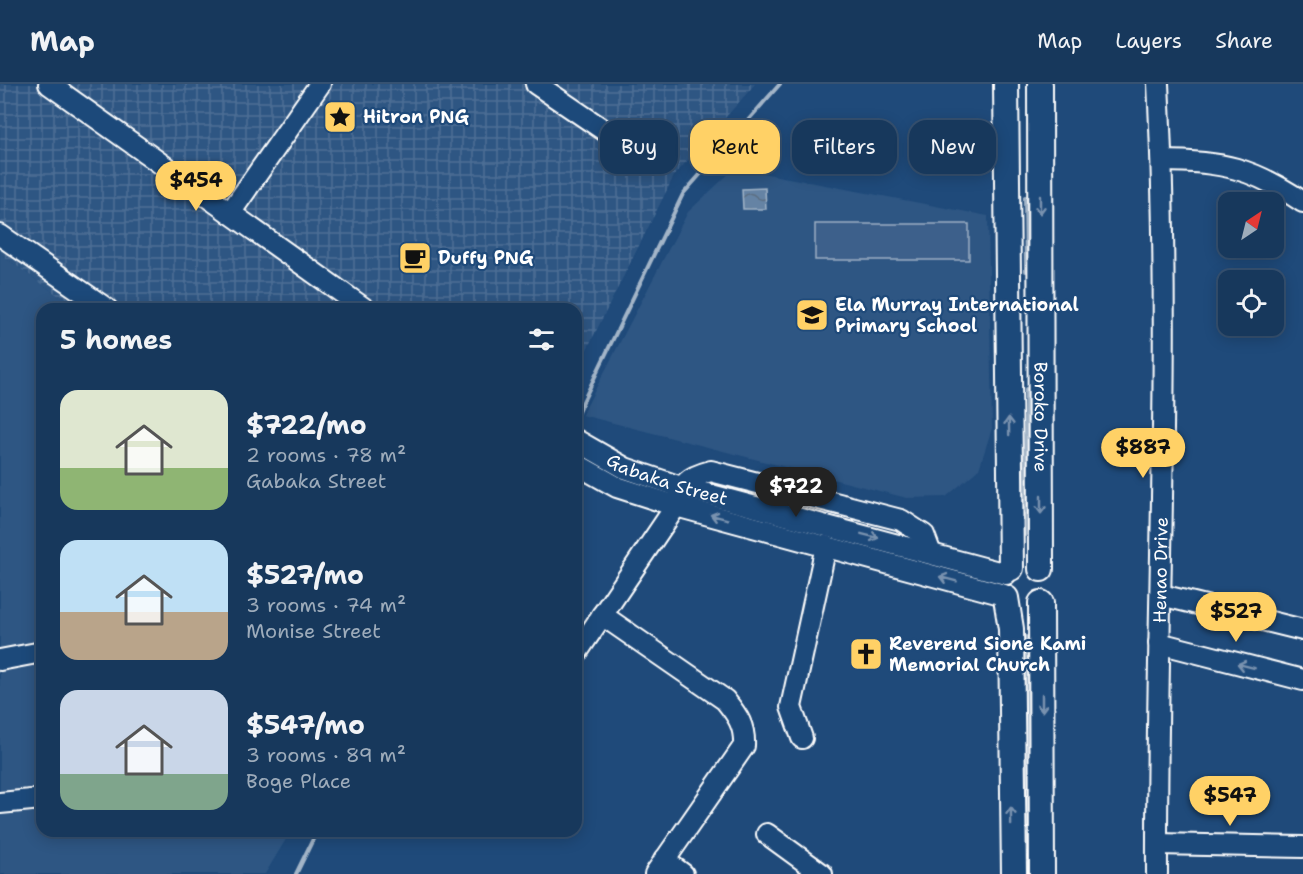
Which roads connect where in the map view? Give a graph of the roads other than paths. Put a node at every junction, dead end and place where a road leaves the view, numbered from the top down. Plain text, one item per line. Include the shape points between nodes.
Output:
1 (49, 84) edge
2 (320, 84) edge
3 (536, 84) edge
4 (1006, 84) edge
5 (1040, 84) edge
6 (1158, 84) edge
7 (600, 127) edge
8 (1162, 161) junction
9 (1303, 202) edge
10 (230, 213) junction
11 (0, 235) edge
12 (98, 303) edge
13 (357, 303) edge
14 (582, 443) edge
15 (582, 467) edge
16 (679, 496) junction
17 (826, 546) junction
18 (1041, 569) junction
19 (1007, 584) junction
20 (1161, 596) junction
21 (1041, 603) junction
22 (603, 615) junction
23 (1303, 630) edge
24 (1159, 643) junction
25 (582, 645) edge
26 (36, 653) edge
27 (0, 660) edge
28 (1303, 680) edge
29 (802, 738) dead end
30 (36, 800) edge
31 (0, 803) edge
32 (768, 834) dead end
33 (1156, 844) junction
34 (1303, 847) edge
35 (659, 867) edge
36 (683, 874) edge
37 (822, 874) edge
38 (1014, 874) edge
39 (1042, 874) edge
40 (1157, 874) edge

1 - 10 street
2 - 10 street
3 - 7 street
19 -> 4 main road, Boroko Drive
5 -> 18 main road, Boroko Drive
6 - 8 street, Henao Drive
8 - 9 street via 1206,161 1233,166 1278,185
8 - 20 street, Henao Drive
10 - 13 street
11 - 12 street
14 - 16 street, Gabaka Street
15 - 16 street, Gabaka Street via 617,487
17 -> 16 street, Gabaka Street
16 - 19 street, Gabaka Street via 930,551
16 - 22 street
19 -> 17 street, Gabaka Street
17 - 29 street via 791,707
18 - 19 main road via 1026,563
18 - 21 main road via 1048,582
19 - 21 main road via 1015,606 1026,609
38 -> 19 main road, Boroko Drive
20 - 23 street
20 - 24 street, Henao Drive
21 -> 39 main road
22 - 25 street
22 - 35 street via 725,700 744,728 744,746
28 -> 24 street
24 - 33 street, Henao Drive
26 - 27 street
30 - 31 street
32 - 37 street
33 - 34 street
33 - 40 street, Henao Drive
35 - 36 street

